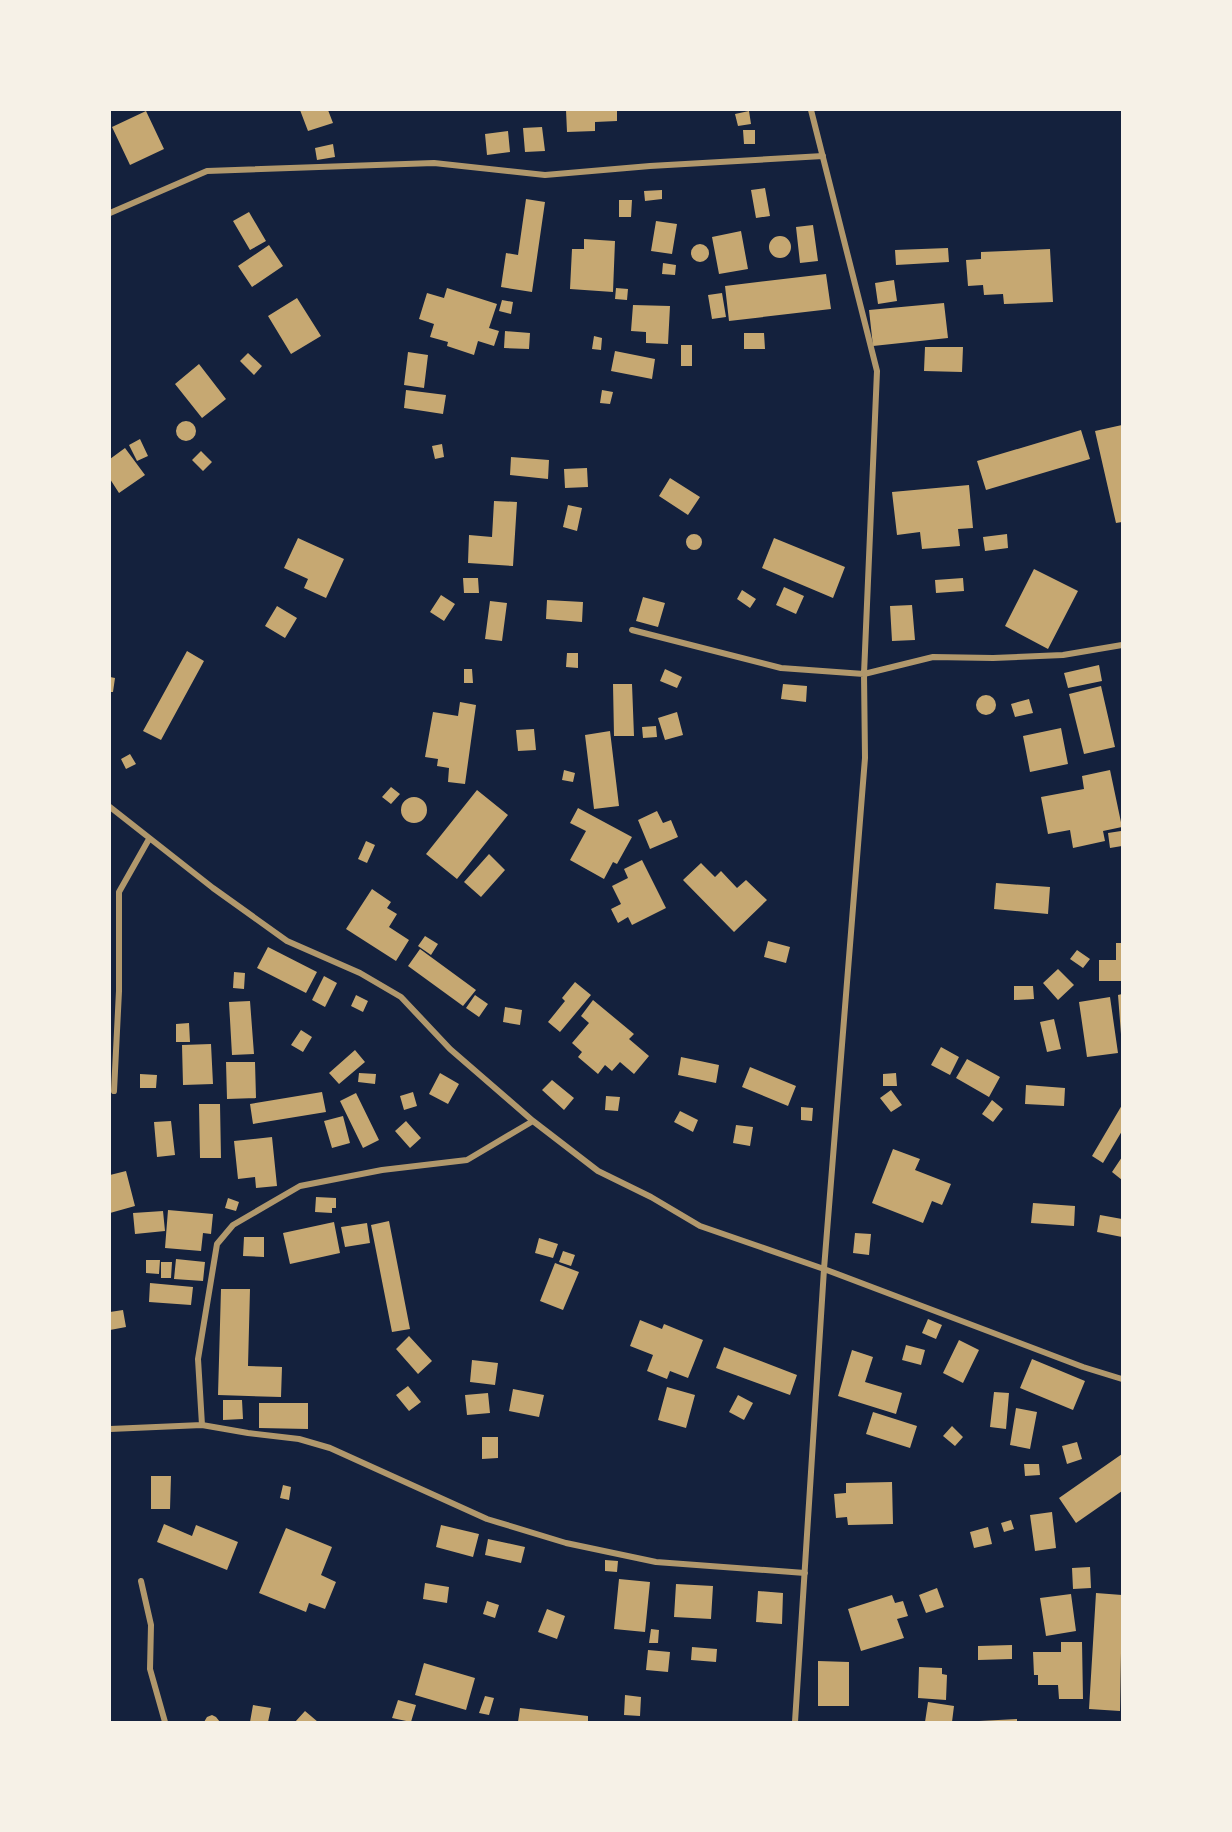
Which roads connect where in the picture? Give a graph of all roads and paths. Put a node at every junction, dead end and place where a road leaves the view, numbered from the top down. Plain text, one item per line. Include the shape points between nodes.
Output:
1 (811, 110) edge
2 (822, 156) junction
3 (110, 213) edge
4 (632, 630) dead end
5 (1122, 645) edge
6 (864, 674) junction
7 (110, 807) edge
8 (149, 839) junction
9 (114, 1091) dead end
10 (533, 1121) junction
11 (824, 1269) junction
12 (1122, 1379) edge
13 (202, 1425) junction
14 (110, 1429) edge
15 (805, 1574) junction
16 (141, 1581) dead end
17 (165, 1722) edge
18 (795, 1722) edge

1 - 2 street
2 - 3 street via 545,175 434,163 207,171
2 - 6 street via 877,371
4 - 6 street via 781,668
5 - 6 street via 1063,655 933,657
6 - 11 street via 865,758
7 - 8 street
8 - 9 street via 119,892
8 - 10 street via 286,941 360,973 401,997 450,1049
10 - 11 street via 598,1171 700,1226
10 - 13 street via 467,1160 382,1170 300,1186 233,1225 217,1244 198,1359
11 - 12 street
11 - 15 street
13 - 14 street
13 - 15 street via 299,1439 330,1448 487,1519 566,1544 656,1562
15 - 18 street
16 - 17 street via 151,1625 150,1669

